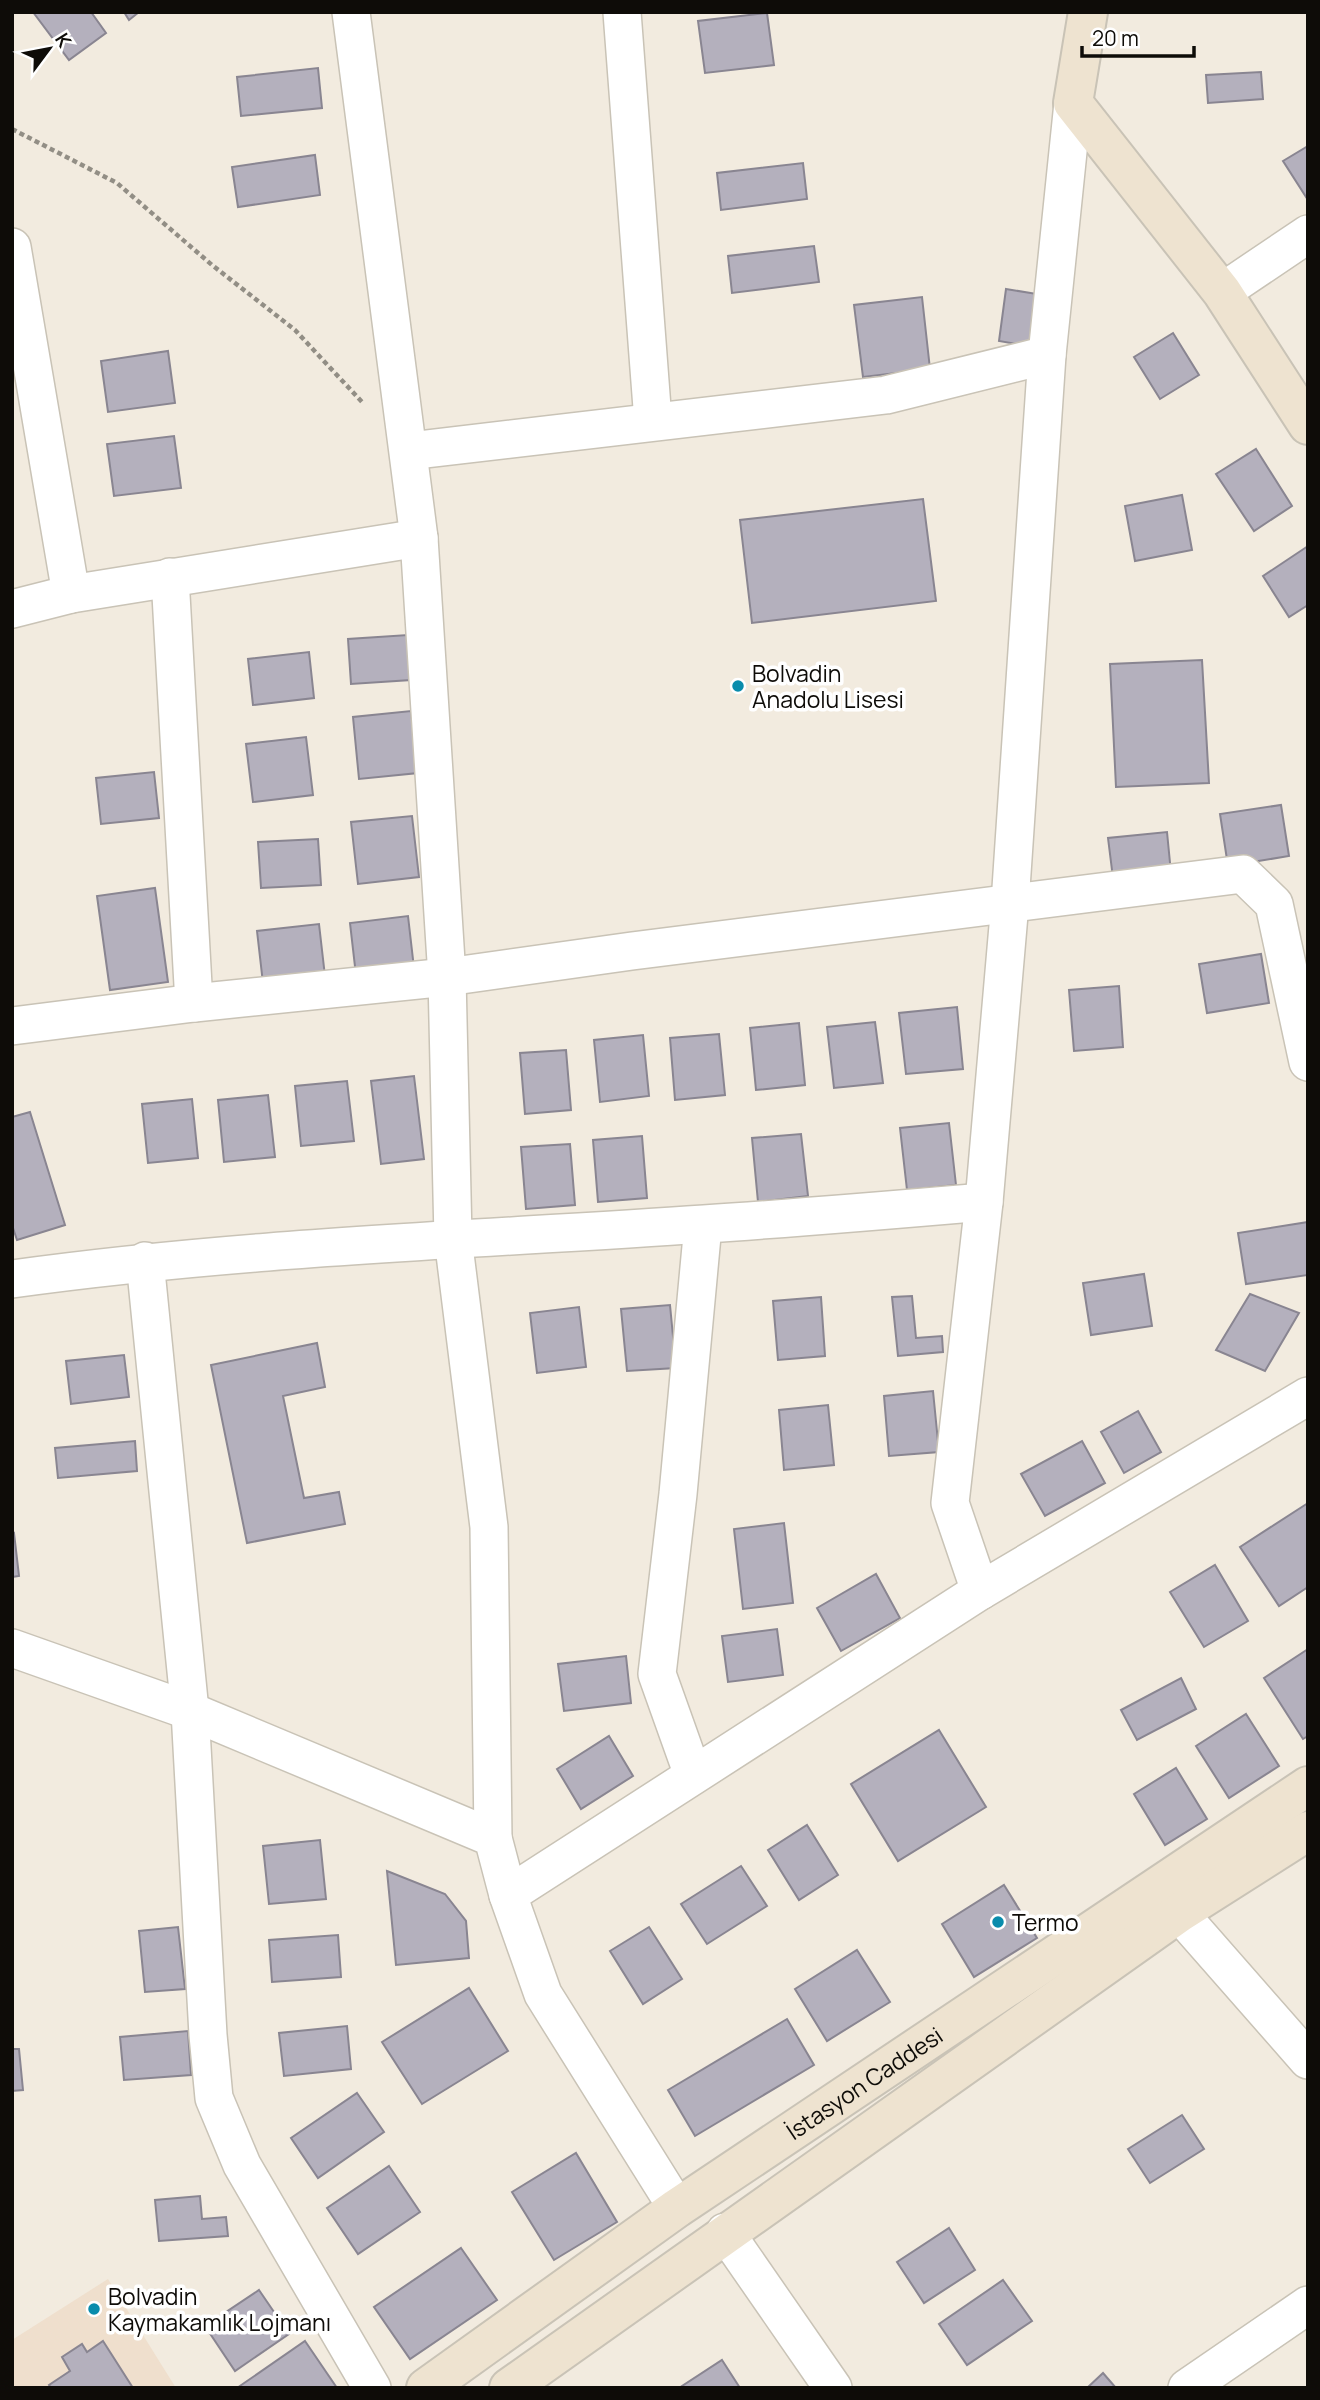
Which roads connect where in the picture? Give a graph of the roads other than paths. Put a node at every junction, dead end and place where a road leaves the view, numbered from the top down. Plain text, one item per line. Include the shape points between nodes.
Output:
1 (351, 12) edge
2 (622, 12) edge
3 (1088, 12) edge
4 (1073, 103) junction
5 (1308, 234) edge
6 (12, 247) edge
7 (1222, 292) junction
8 (1047, 355) junction
9 (653, 421) junction
10 (1308, 425) edge
11 (409, 452) junction
12 (419, 538) junction
13 (170, 577) junction
14 (71, 594) junction
15 (12, 609) edge
16 (1010, 903) junction
17 (447, 977) junction
18 (194, 1003) junction
19 (12, 1026) edge
20 (1308, 1062) edge
21 (984, 1202) junction
22 (703, 1224) junction
23 (453, 1238) junction
24 (145, 1261) junction
25 (12, 1279) edge
26 (1308, 1396) edge
27 (980, 1591) junction
28 (12, 1648) edge
29 (190, 1711) junction
30 (693, 1775) junction
31 (1308, 1786) edge
32 (1308, 1831) edge
33 (494, 1838) junction
34 (508, 1895) junction
35 (1179, 1913) junction
36 (1308, 2060) edge
37 (677, 2208) junction
38 (725, 2232) junction
39 (1308, 2305) edge
40 (372, 2388) edge
41 (426, 2388) edge
42 (509, 2388) edge
43 (833, 2388) edge
44 (1187, 2388) edge

1 - 11 street
2 - 9 street
3 - 4 main road
4 - 7 main road
4 - 8 street
5 - 7 street
6 - 14 street
7 - 10 main road
8 - 9 street via 886,394
8 - 16 street
9 - 11 street
11 - 12 street
12 - 13 street
12 - 17 street
13 - 14 street
13 - 18 street
14 - 15 street
16 - 17 street
16 - 20 street via 1243,874 1274,904
16 - 21 street
17 - 18 street
17 - 23 street
18 - 19 street
21 - 22 street
21 - 27 street via 950,1503
22 - 23 street
22 - 30 street via 657,1674
23 - 24 street
23 - 33 street via 489,1527
24 - 25 street
24 - 29 street
26 - 27 street
27 - 30 street
28 - 29 street
29 - 33 street
29 - 40 street via 214,2098 242,2165
30 - 34 street
31 - 37 main road, İstasyon Caddesi
32 - 35 main road
33 - 34 street
34 - 37 street via 543,1994
35 - 36 street
35 - 38 main road
37 - 41 main road, İstasyon Caddesi
38 - 42 main road
38 - 43 street
39 - 44 street

